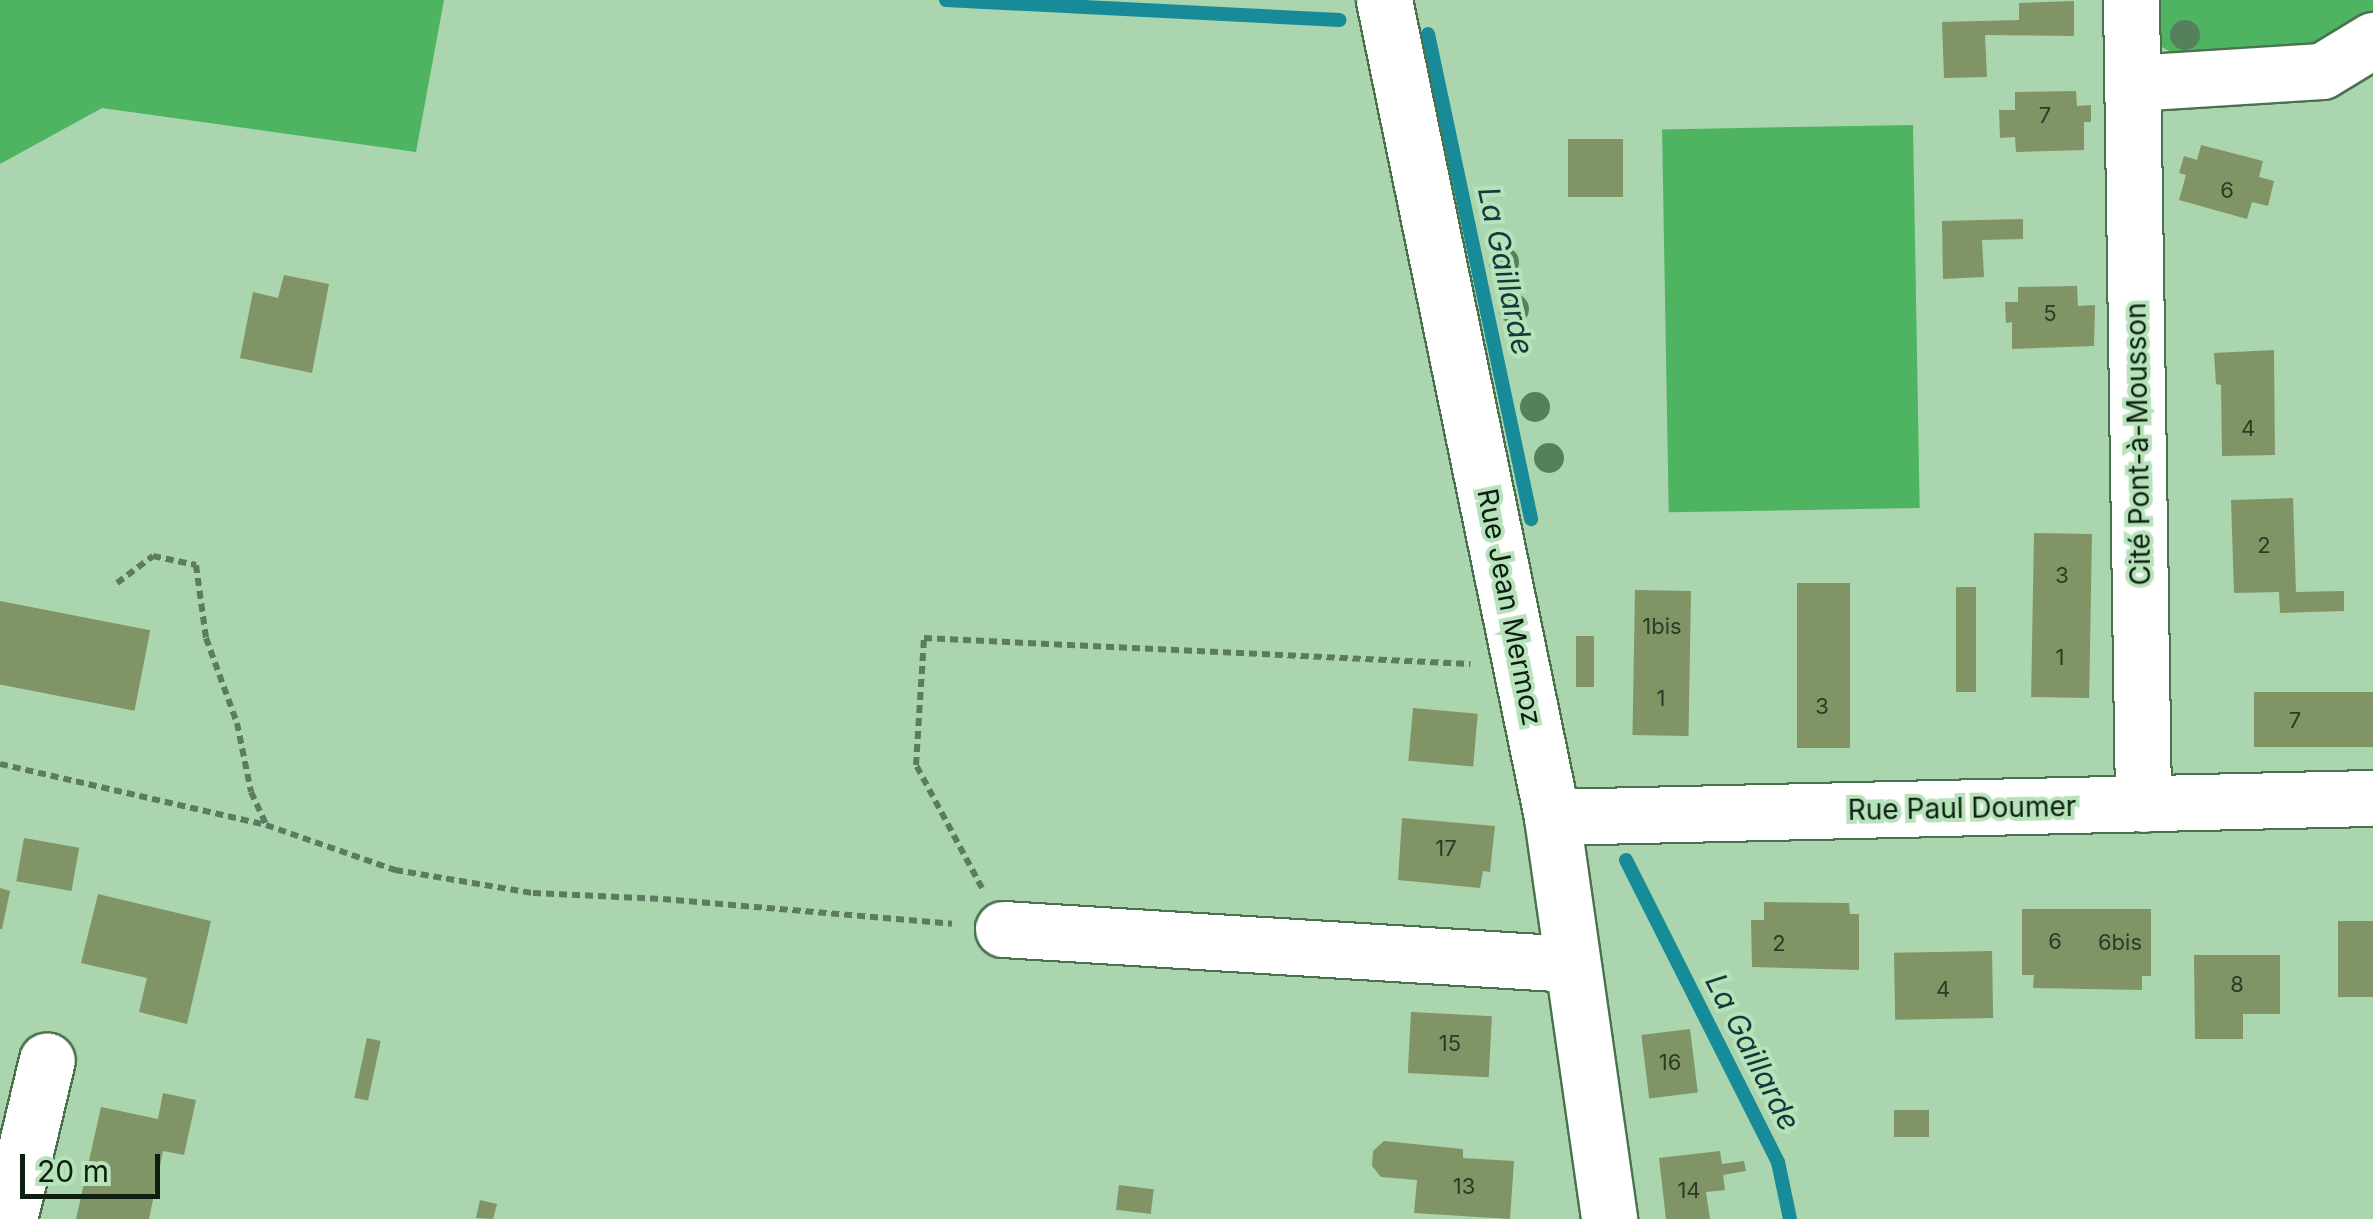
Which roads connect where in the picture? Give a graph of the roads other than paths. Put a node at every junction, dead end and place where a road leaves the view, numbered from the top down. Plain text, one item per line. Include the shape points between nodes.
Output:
1 (1384, 0) edge
2 (2131, 0) edge
3 (2373, 40) edge
4 (2132, 84) junction
5 (2373, 798) edge
6 (2143, 804) junction
7 (1552, 816) junction
8 (1003, 928) road end
9 (1572, 964) junction
10 (47, 1060) dead end
11 (9, 1219) edge
12 (1609, 1219) edge

1 - 7 street, Rue Jean Mermoz
2 - 4 street, Cité Pont-à-Mousson
3 - 4 street via 2322,72
4 - 6 street, Cité Pont-à-Mousson
5 - 6 street, Rue Paul Doumer
6 - 7 street, Rue Paul Doumer
7 - 9 street, Rue Jean Mermoz
8 - 9 street
9 - 12 street, Rue Jean Mermoz
10 - 11 street

